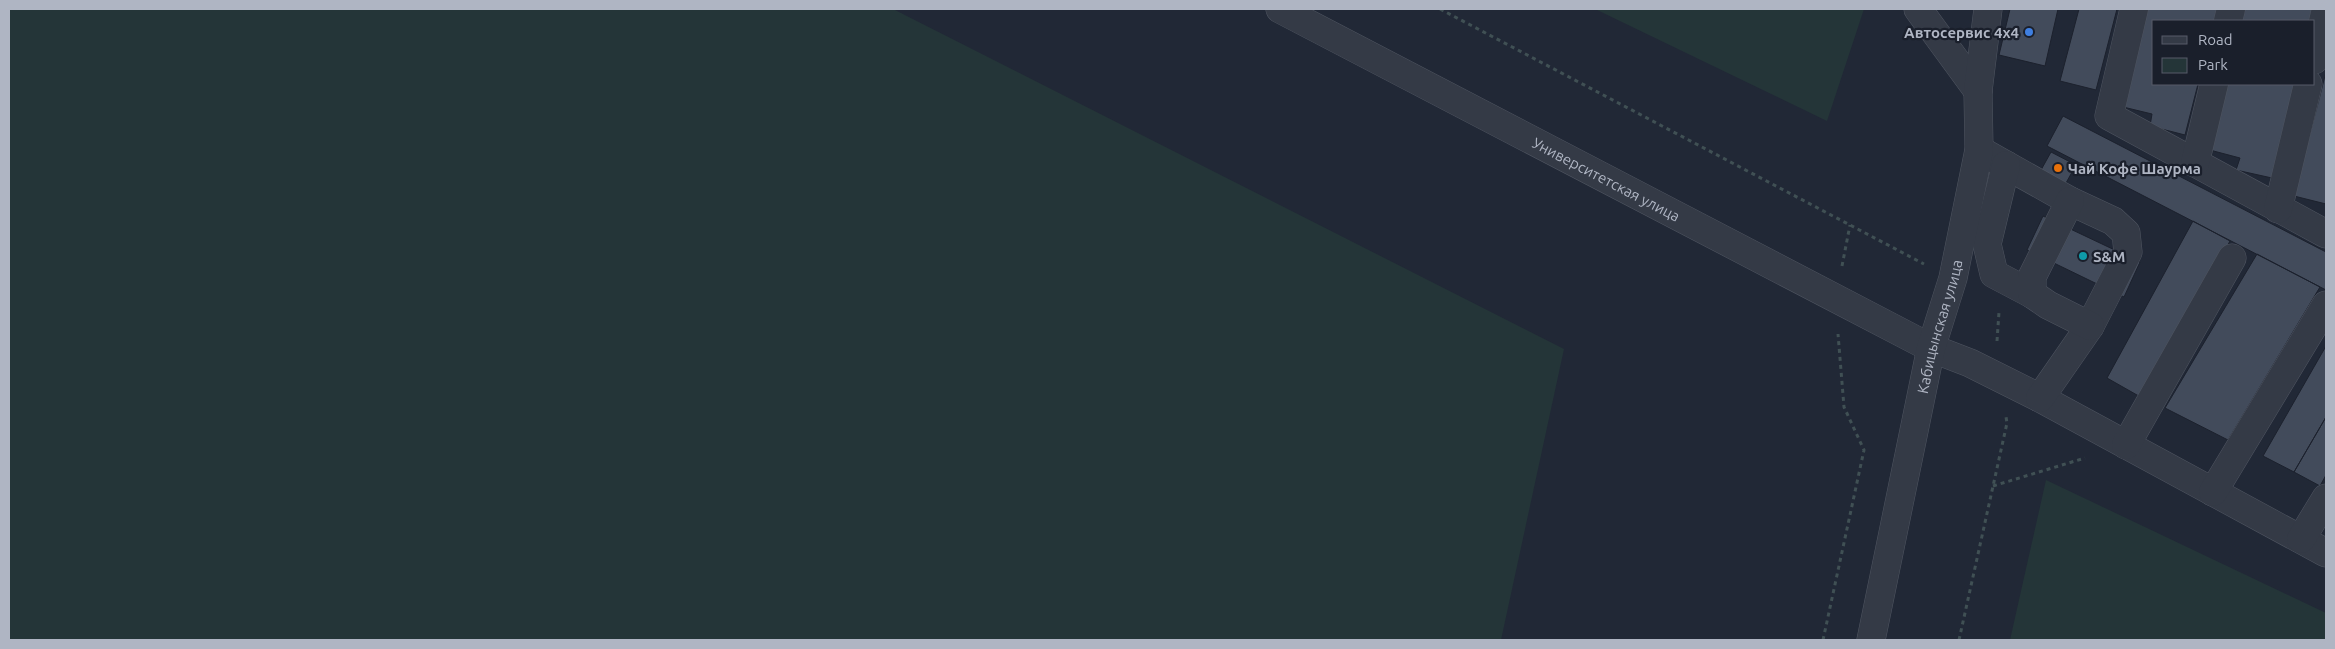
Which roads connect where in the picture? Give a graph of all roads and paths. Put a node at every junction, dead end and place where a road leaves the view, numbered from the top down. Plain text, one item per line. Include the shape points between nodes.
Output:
1 (1280, 9) edge
2 (1918, 9) edge
3 (1988, 9) edge
4 (2134, 9) edge
5 (2326, 9) edge
6 (2315, 56) edge
7 (2214, 85) edge
8 (2308, 85) edge
9 (1978, 91) junction
10 (1979, 150) junction
11 (2195, 163) junction
12 (2006, 165) junction
13 (2070, 201) junction
14 (2278, 209) junction
15 (1850, 225) dead end
16 (2326, 234) edge
17 (2232, 258) dead end
18 (2032, 294) junction
19 (1835, 298) junction
20 (2326, 305) edge
21 (2090, 326) junction
22 (1931, 348) junction
23 (2040, 398) junction
24 (2126, 445) junction
25 (1992, 486) dead end
26 (2213, 492) junction
27 (2326, 498) edge
28 (2301, 539) junction
29 (2326, 552) edge
30 (1823, 640) edge
31 (1871, 640) edge

1 - 19 street, Университетская улица
2 - 9 street
3 - 9 street, Кабицынская улица
4 - 11 street via 2109,116
5 - 6 street
7 - 11 street
8 - 14 street
9 - 10 street, Кабицынская улица
10 - 12 street
10 - 22 street, Кабицынская улица via 1953,278
11 - 14 street
12 - 13 street
12 - 18 street via 1988,244 1994,274
13 - 18 street via 2032,277
13 - 21 street via 2113,221 2126,233 2128,252
14 - 16 street
15 - 19 path
17 - 24 street
18 - 21 street
19 - 22 street, Университетская улица
19 - 30 path via 1844,407 1864,450
20 - 26 street
21 - 23 street
22 - 23 street, Университетская улица via 1970,363
22 - 31 street, Кабицынская улица
23 - 24 street, Университетская улица
24 - 25 path
24 - 26 street, Университетская улица
26 - 28 street, Университетская улица
27 - 28 street
28 - 29 street, Университетская улица

